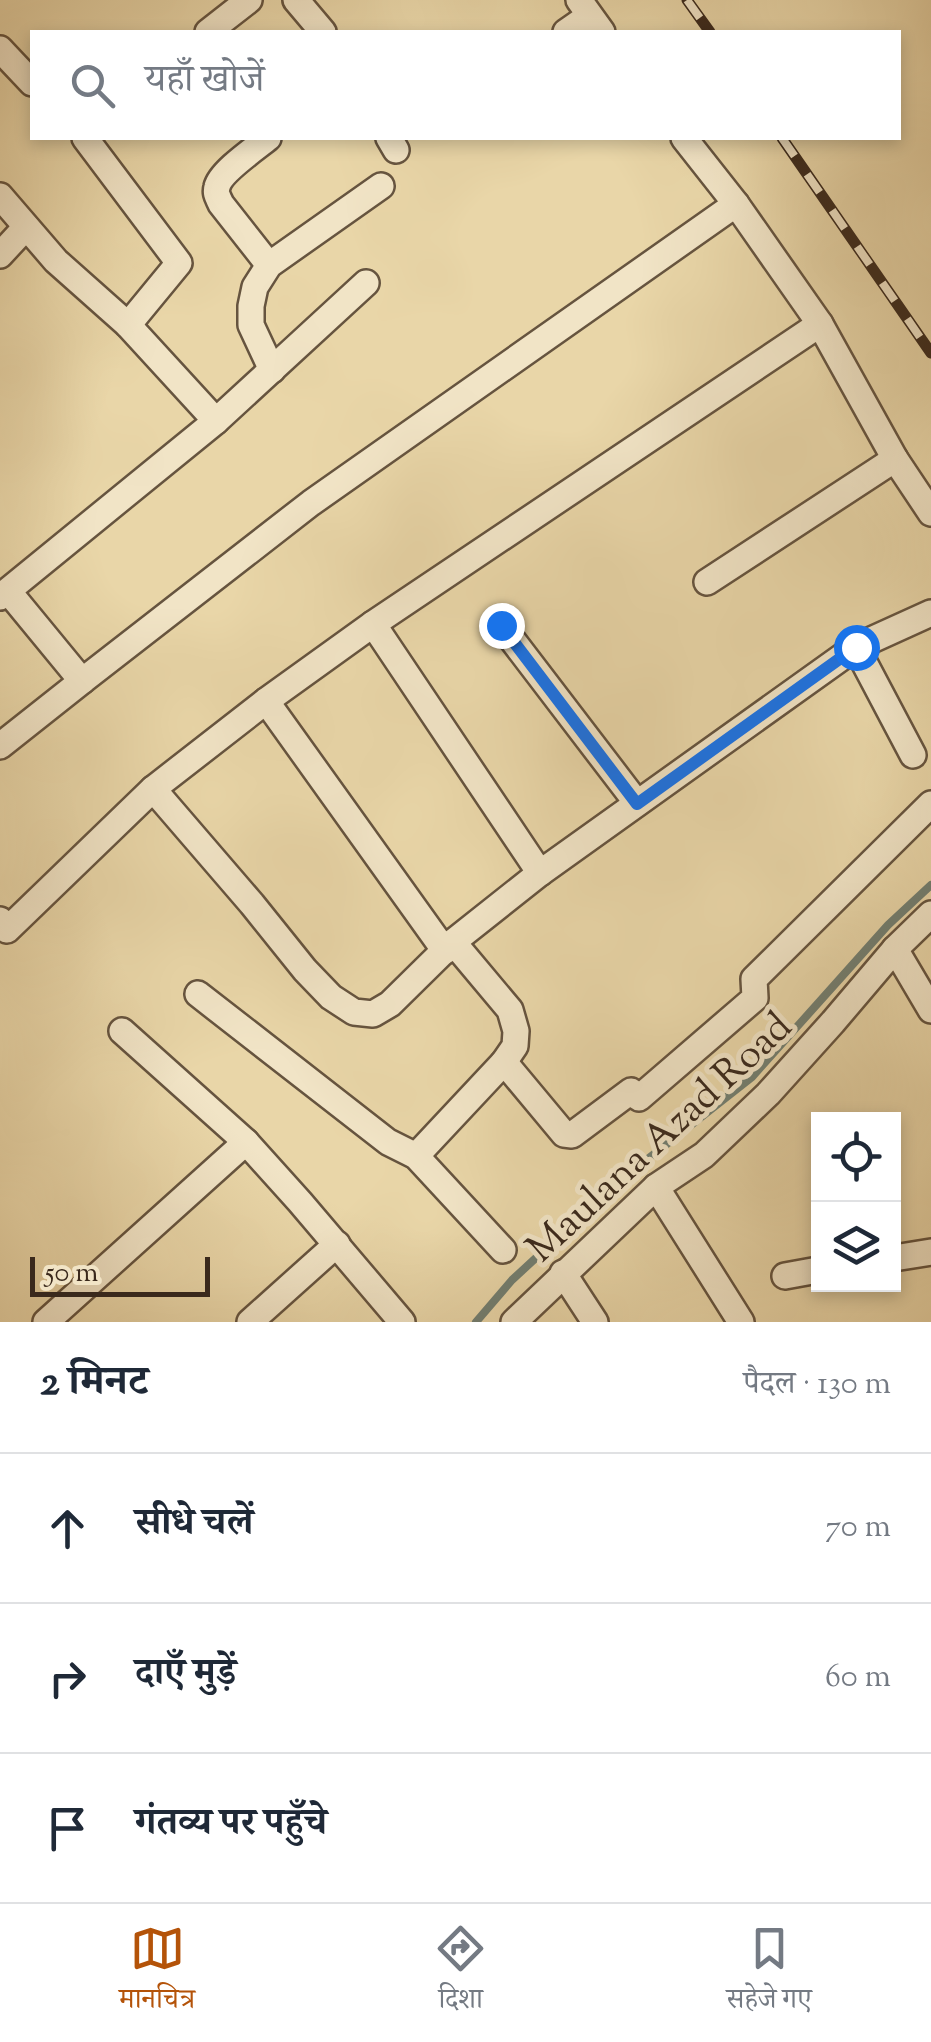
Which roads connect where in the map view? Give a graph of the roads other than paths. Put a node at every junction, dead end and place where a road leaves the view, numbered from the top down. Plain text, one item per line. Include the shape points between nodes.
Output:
1 (248, 0) edge
2 (296, 0) edge
3 (590, 16) edge
4 (210, 30) edge
5 (321, 30) edge
6 (569, 30) edge
7 (0, 49) edge
8 (30, 81) edge
9 (87, 140) edge
10 (266, 140) edge
11 (686, 140) edge
12 (381, 186) dead end
13 (0, 196) edge
14 (736, 204) junction
15 (26, 227) junction
16 (0, 255) edge
17 (269, 265) junction
18 (366, 283) dead end
19 (128, 324) junction
20 (820, 324) junction
21 (272, 370) junction
22 (216, 420) junction
23 (895, 459) junction
24 (931, 512) edge
25 (707, 582) dead end
26 (4, 594) edge
27 (931, 613) edge
28 (372, 624) junction
29 (501, 625) dead end
30 (856, 647) junction
31 (82, 681) junction
32 (266, 701) junction
33 (0, 746) edge
34 (913, 755) dead end
35 (154, 789) junction
36 (637, 804) junction
37 (931, 804) edge
38 (540, 873) junction
39 (931, 914) edge
40 (2, 929) edge
41 (448, 947) junction
42 (895, 949) junction
43 (198, 994) dead end
44 (931, 1010) edge
45 (122, 1031) dead end
46 (504, 1062) junction
47 (246, 1142) junction
48 (416, 1156) junction
49 (656, 1187) junction
50 (337, 1244) junction
51 (503, 1250) dead end
52 (931, 1252) edge
53 (901, 1257) edge
54 (811, 1271) edge
55 (562, 1274) junction
56 (785, 1276) dead end
57 (46, 1322) edge
58 (250, 1322) edge
59 (402, 1322) edge
60 (514, 1322) edge
61 (595, 1322) edge
62 (741, 1322) edge

1 - 4 street
2 - 5 street
3 - 6 street
7 - 8 street
9 - 19 street via 179,263
10 - 17 street via 222,177 216,195
11 - 14 street
12 - 17 street
13 - 15 street
14 - 20 street
14 - 31 street via 311,503
15 - 16 street
15 - 19 street
17 - 21 street via 255,287 251,325
18 - 21 street
19 - 22 street
20 - 23 street
20 - 28 street
21 - 22 street
22 - 26 street
23 - 24 street
23 - 25 street
26 - 31 street
27 - 30 street
28 - 32 street
28 - 38 street
29 - 36 street
30 - 34 street
30 - 36 street
31 - 33 street
32 - 35 street
32 - 41 street
35 - 40 street
35 - 41 street via 305,970 354,1012 373,1014 390,1004
36 - 38 street
37 - 46 street via 754,979 755,998 639,1098 630,1092 564,1134
38 - 41 street
39 - 42 street, Maulana Azad Road
41 - 46 street via 510,1010 515,1046
42 - 44 street
42 - 49 street, Maulana Azad Road via 768,1094 704,1155
43 - 48 street via 388,1142
45 - 47 street
46 - 48 street
47 - 50 street
47 - 57 street
48 - 51 street
49 - 55 street, Maulana Azad Road
49 - 62 street
50 - 58 street
50 - 59 street
52 - 53 street
54 - 56 street
55 - 60 street, Maulana Azad Road
55 - 61 street

